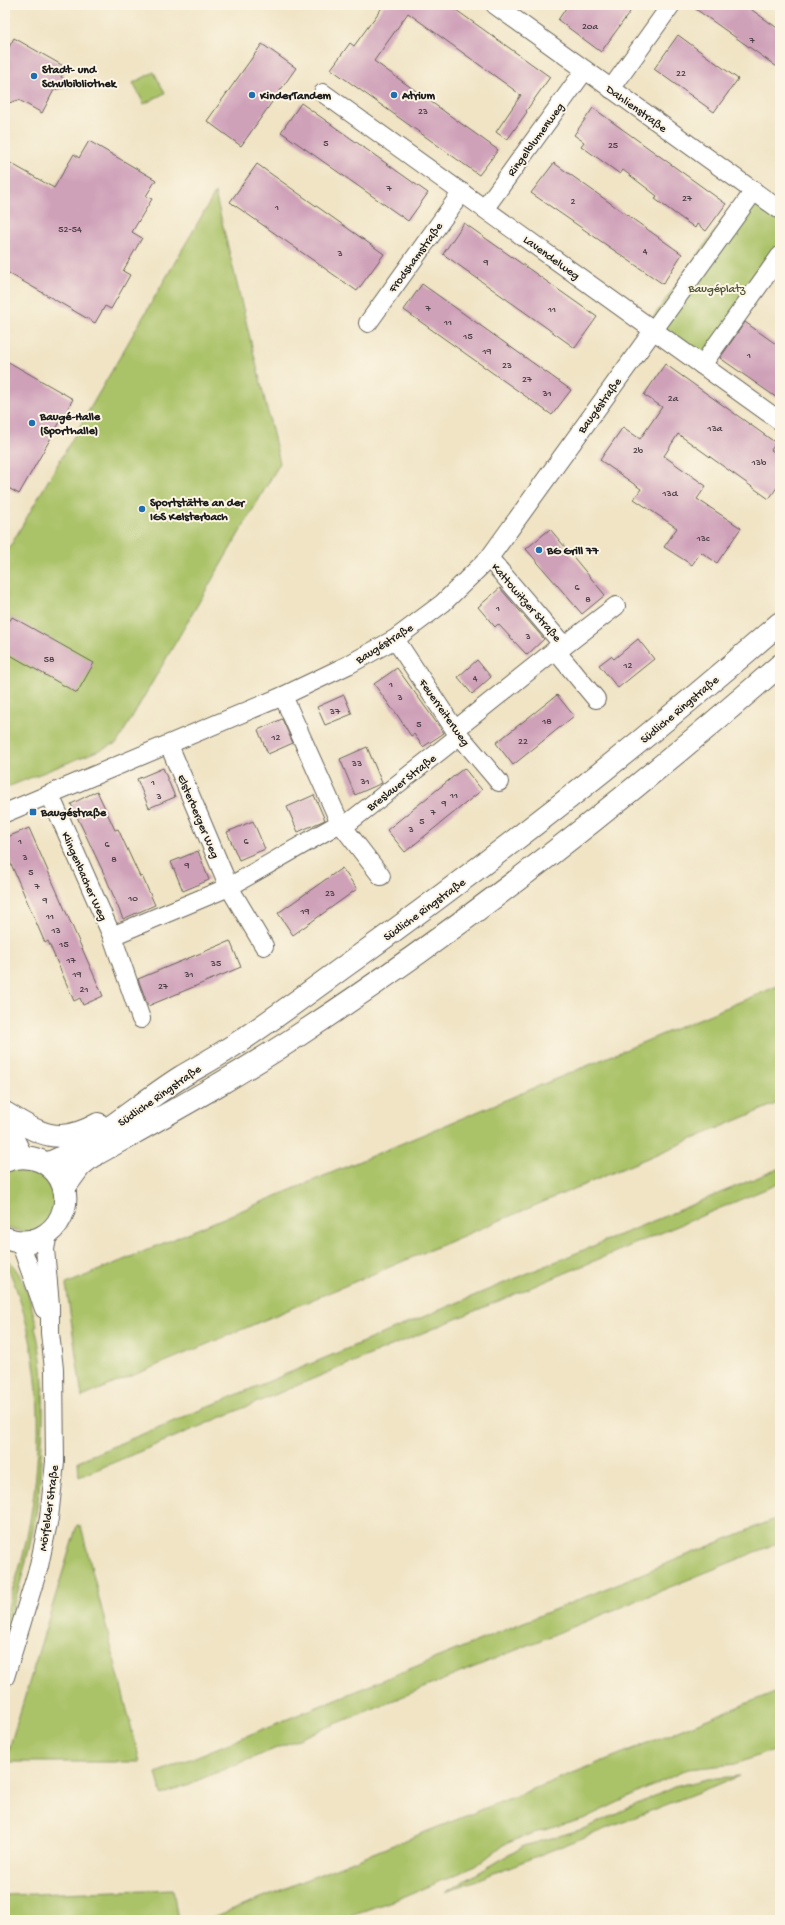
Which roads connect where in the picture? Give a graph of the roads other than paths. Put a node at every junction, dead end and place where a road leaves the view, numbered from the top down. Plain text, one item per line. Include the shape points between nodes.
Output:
1 (495, 5) edge
2 (671, 5) edge
3 (585, 70) junction
4 (611, 89) junction
5 (323, 93) dead end
6 (754, 191) junction
7 (462, 192) junction
8 (485, 208) junction
9 (780, 210) edge
10 (780, 256) edge
11 (368, 323) dead end
12 (653, 330) junction
13 (702, 365) junction
14 (780, 421) edge
15 (489, 558) junction
16 (616, 606) dead end
17 (780, 623) edge
18 (395, 639) junction
19 (560, 648) junction
20 (780, 665) edge
21 (283, 696) junction
22 (596, 699) dead end
23 (457, 733) junction
24 (168, 745) junction
25 (499, 782) dead end
26 (50, 795) junction
27 (5, 813) edge
28 (342, 825) junction
29 (381, 876) dead end
30 (229, 887) junction
31 (112, 936) junction
32 (264, 946) dead end
33 (141, 1019) dead end
34 (5, 1112) edge
35 (131, 1112) junction
36 (14, 1159) edge
37 (46, 1164) junction
38 (64, 1188) junction
39 (48, 1234) junction
40 (12, 1240) edge
41 (50, 1333) junction
42 (5, 1677) edge

1 - 3 street, Dahlienstraße
2 - 4 street
3 - 4 street, Dahlienstraße
3 - 8 street, Ringelblumenweg
4 - 6 street, Dahlienstraße
5 - 7 street, Lavendelweg
6 - 9 street, Dahlienstraße
6 - 12 street
7 - 8 street, Lavendelweg
7 - 11 street, Frodshamstraße
8 - 12 street, Lavendelweg
10 - 13 street
12 - 13 street, Lavendelweg
12 - 15 street, Baugéstraße
13 - 14 street, Lavendelweg
15 - 18 street, Baugéstraße via 443,603
15 - 19 street, Kattowitzer Straße
16 - 19 street, Kattowitzer Straße
17 - 35 main road, Südliche Ringstraße via 640,742 450,890 290,1007
18 - 21 street, Baugéstraße via 348,666
18 - 23 street, Feuerreiterweg
19 - 22 street, Kattowitzer Straße
19 - 23 street, Kattowitzer Straße
20 - 38 main road, Südliche Ringstraße via 604,811 427,946 300,1034 92,1157 80,1166
21 - 24 street, Baugéstraße
21 - 28 street
23 - 25 street, Feuerreiterweg
23 - 28 street, Breslauer Straße
24 - 26 street, Baugéstraße
24 - 30 street, Elsterberger Weg
26 - 27 street, Baugéstraße
26 - 31 street, Klingenbacher Weg
28 - 29 street
28 - 30 street
30 - 31 street, Klingenbacher Weg
30 - 32 street, Elsterberger Weg
31 - 33 street, Klingenbacher Weg
34 - 35 main road via 31,1129 49,1135 71,1136 84,1132 106,1119
34 - 36 street via 14,1136
35 - 37 main road, Südliche Ringstraße via 118,1124 76,1151
36 - 37 main road via 36,1159
37 - 38 main road via 57,1175
38 - 39 main road via 63,1213 57,1225
39 - 40 main road via 30,1242
39 - 41 street, Mörfelder Straße via 45,1249
40 - 41 street, Mörfelder Straße via 42,1302
41 - 42 street, Mörfelder Straße via 56,1424 49,1518 39,1566

